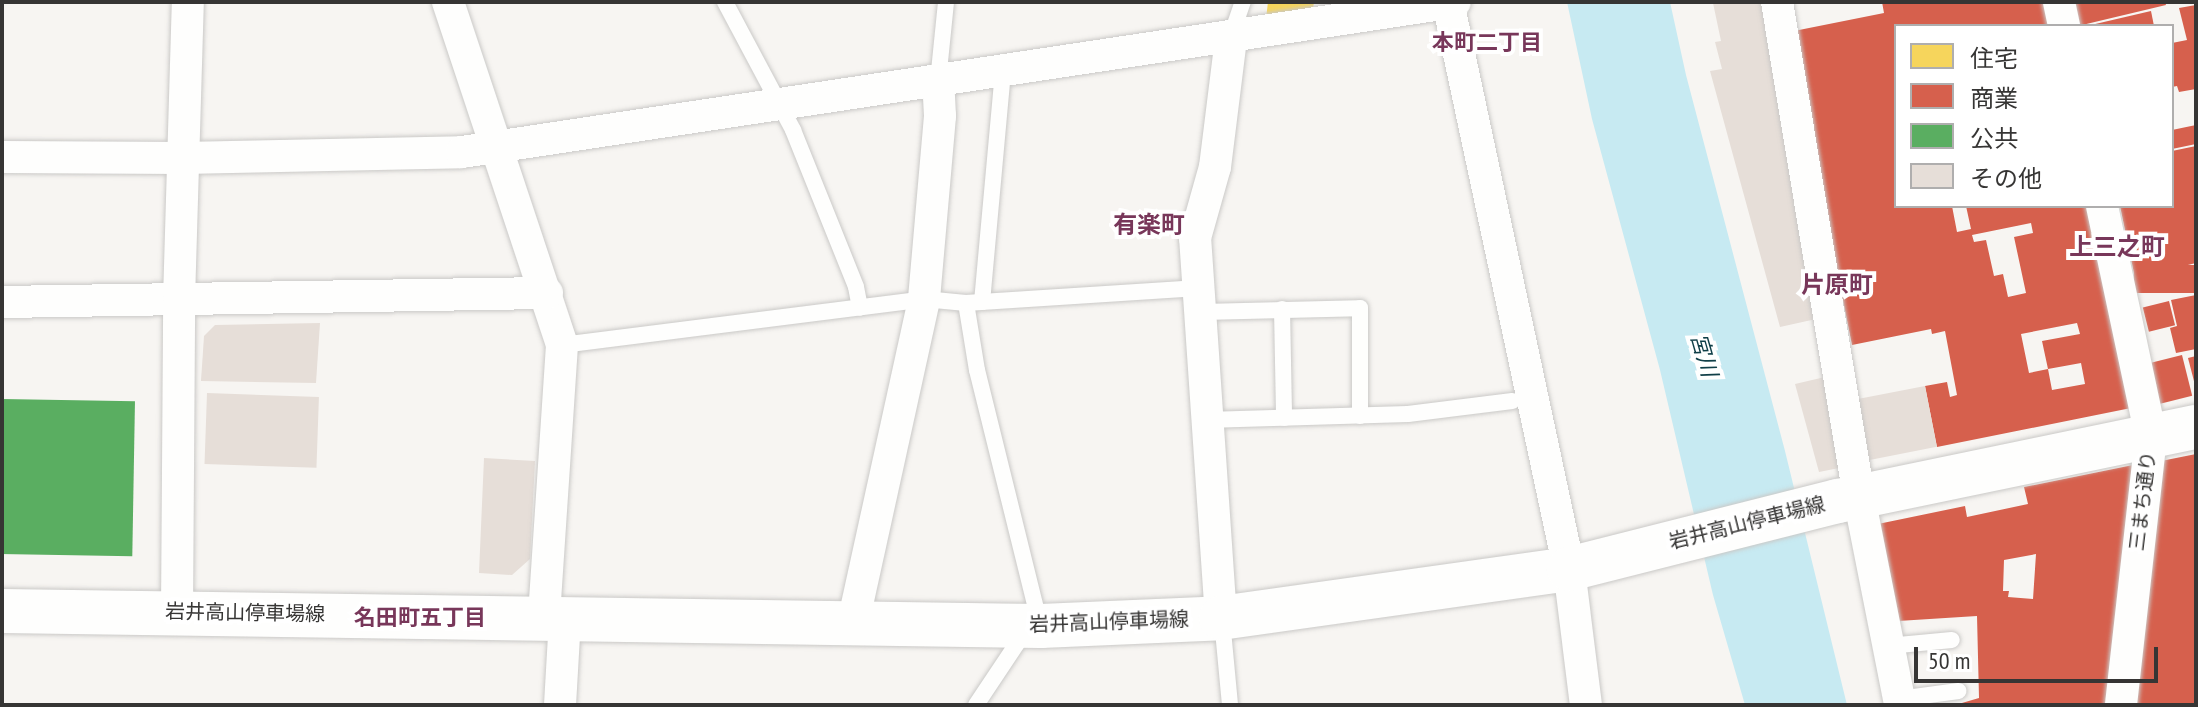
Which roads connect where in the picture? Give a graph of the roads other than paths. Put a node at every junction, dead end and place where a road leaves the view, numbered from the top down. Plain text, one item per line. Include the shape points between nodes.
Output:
1 (188, 2) edge
2 (448, 2) edge
3 (725, 2) edge
4 (946, 2) edge
5 (1243, 2) edge
6 (1777, 2) edge
7 (2059, 2) edge
8 (1451, 3) edge
9 (2064, 24) edge
10 (1231, 38) junction
11 (1003, 71) junction
12 (938, 81) junction
13 (778, 103) junction
14 (496, 147) junction
15 (2, 157) edge
16 (183, 158) junction
17 (2102, 208) edge
18 (547, 293) junction
19 (924, 299) junction
20 (179, 300) junction
21 (1200, 300) junction
22 (2, 302) edge
23 (974, 302) junction
24 (860, 308) junction
25 (1282, 309) junction
26 (562, 345) junction
27 (1512, 401) dead end
28 (1360, 416) junction
29 (1284, 418) junction
30 (1206, 420) junction
31 (2196, 427) edge
32 (2151, 437) junction
33 (1848, 499) junction
34 (1569, 569) junction
35 (2, 611) edge
36 (177, 612) junction
37 (1221, 618) junction
38 (554, 619) junction
39 (853, 623) junction
40 (1035, 626) junction
41 (1952, 640) dead end
42 (1888, 646) junction
43 (1958, 691) dead end
44 (1899, 702) edge
45 (560, 705) edge
46 (976, 705) edge
47 (1230, 705) edge
48 (1586, 705) edge
49 (2121, 705) edge

1 - 16 street
2 - 14 street
3 - 13 lane
4 - 12 lane
5 - 10 lane
6 - 33 street
7 - 9 street
8 - 10 street
8 - 34 street
10 - 11 street
10 - 21 street via 1215,167 1195,238
11 - 12 street
11 - 23 lane
12 - 13 street
12 - 19 street via 940,116
13 - 14 street
13 - 24 lane via 851,273
14 - 16 street
14 - 18 street
15 - 16 street
16 - 20 street
17 - 32 street, 三まち通り
18 - 20 street
18 - 26 street
19 - 23 lane
19 - 24 lane
19 - 39 street
20 - 22 street
20 - 36 street
21 - 23 lane
21 - 25 lane
21 - 30 street
23 - 40 lane via 977,370
24 - 26 lane
25 - 28 lane via 1360,308
25 - 29 lane
26 - 38 street
27 - 28 lane via 1436,413
28 - 29 lane
29 - 30 lane
30 - 37 street
31 - 32 main road, 岩井高山停車場線
32 - 33 main road, 岩井高山停車場線
32 - 49 street, 三まち通り
33 - 34 main road, 岩井高山停車場線
33 - 42 street
34 - 37 main road, 岩井高山停車場線
34 - 48 street
35 - 36 main road, 岩井高山停車場線
36 - 38 main road, 岩井高山停車場線
37 - 40 main road, 岩井高山停車場線
37 - 47 lane
38 - 39 main road, 岩井高山停車場線
38 - 45 street
39 - 40 main road, 岩井高山停車場線
40 - 46 lane
41 - 42 lane
42 - 44 street
43 - 44 lane

